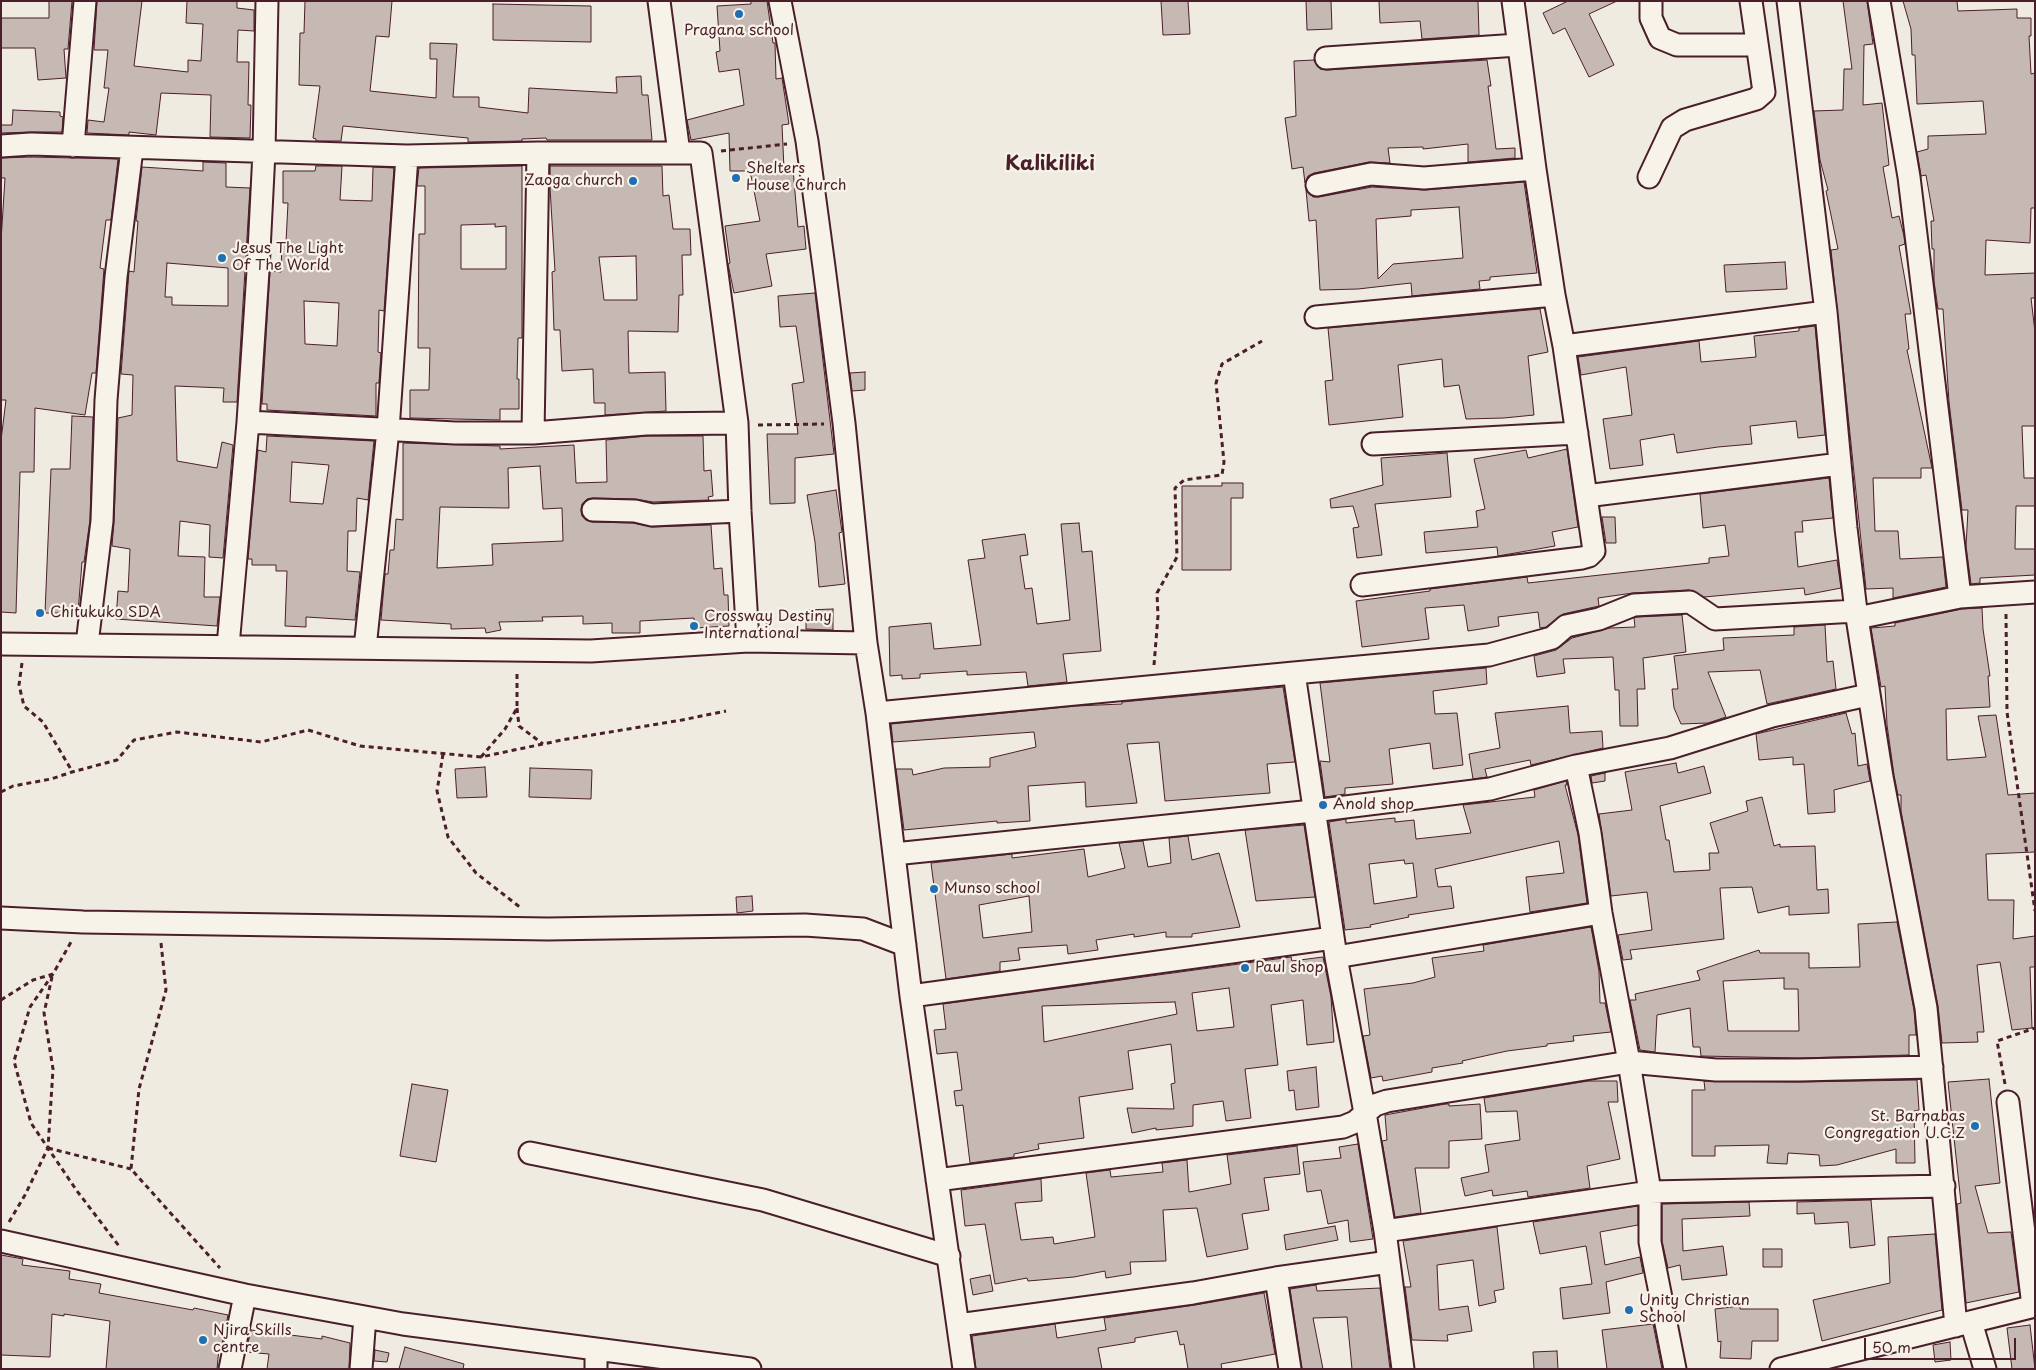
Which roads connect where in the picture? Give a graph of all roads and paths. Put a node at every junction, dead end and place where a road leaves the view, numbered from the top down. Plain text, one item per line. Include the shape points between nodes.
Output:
1 (86, 1) edge
2 (268, 1) edge
3 (659, 1) edge
4 (780, 1) edge
5 (1513, 1) edge
6 (1651, 1) edge
7 (1751, 1) edge
8 (1788, 1) edge
9 (1879, 1) edge
10 (1518, 45) junction
11 (1757, 45) junction
12 (1326, 58) dead end
13 (807, 141) junction
14 (1, 146) edge
15 (73, 146) junction
16 (132, 149) junction
17 (264, 152) junction
18 (538, 152) junction
19 (679, 153) junction
20 (701, 153) junction
21 (407, 156) junction
22 (1535, 169) junction
23 (1649, 177) dead end
24 (1317, 185) dead end
25 (1554, 295) junction
26 (1826, 312) junction
27 (1316, 317) dead end
28 (1262, 341) dead end
29 (1564, 346) junction
30 (248, 422) junction
31 (737, 423) junction
32 (844, 423) junction
33 (388, 430) junction
34 (533, 433) junction
35 (1577, 433) junction
36 (1373, 444) dead end
37 (1840, 464) junction
38 (1586, 496) junction
39 (593, 510) dead end
40 (740, 511) junction
41 (1362, 585) dead end
42 (2035, 592) edge
43 (2006, 594) junction
44 (1960, 597) junction
45 (1856, 614) junction
46 (748, 641) junction
47 (866, 643) junction
48 (1, 644) edge
49 (87, 644) junction
50 (25, 645) junction
51 (228, 646) junction
52 (365, 648) junction
53 (516, 649) junction
54 (1294, 673) junction
55 (1152, 686) junction
56 (1868, 695) junction
57 (517, 708) junction
58 (726, 711) dead end
59 (877, 713) junction
60 (543, 744) junction
61 (444, 754) junction
62 (481, 757) junction
63 (1576, 766) junction
64 (72, 772) junction
65 (1, 792) edge
66 (1313, 811) junction
67 (894, 854) junction
68 (2035, 911) edge
69 (1601, 913) junction
70 (1, 918) edge
71 (83, 922) junction
72 (160, 922) junction
73 (548, 929) junction
74 (905, 945) junction
75 (1334, 947) junction
76 (53, 974) junction
77 (911, 996) junction
78 (1, 1000) edge
79 (2035, 1028) edge
80 (1630, 1062) junction
81 (1932, 1067) junction
82 (2008, 1102) joint
83 (1366, 1113) junction
84 (48, 1148) junction
85 (530, 1153) dead end
86 (131, 1169) junction
87 (937, 1180) junction
88 (1944, 1186) junction
89 (1650, 1192) junction
90 (1384, 1231) junction
91 (4, 1234) edge
92 (949, 1256) junction
93 (1389, 1262) junction
94 (139, 1272) junction
95 (1276, 1278) junction
96 (244, 1295) junction
97 (2034, 1306) edge
98 (365, 1317) junction
99 (1963, 1324) junction
100 (958, 1325) junction
101 (596, 1359) edge
102 (230, 1369) edge
103 (362, 1369) edge
104 (750, 1369) edge
105 (964, 1369) edge
106 (1290, 1369) edge
107 (1403, 1369) edge
108 (1675, 1369) edge
109 (1781, 1369) edge
110 (1985, 1369) edge

1 - 15 street
2 - 17 street
3 - 19 street
4 - 13 street
5 - 10 street
6 - 11 street via 1651,18 1660,38 1677,45
7 - 11 street
8 - 26 street
9 - 44 street via 1909,177
10 - 12 street
10 - 22 street
11 - 23 street via 1764,92 1756,99 1685,120 1672,128
13 - 20 path
13 - 32 street
14 - 15 street
15 - 16 street
16 - 17 street
16 - 49 street via 116,277 106,400 102,521
17 - 21 street
17 - 30 street
18 - 19 street
18 - 21 street
18 - 34 street
19 - 20 street
20 - 31 street
21 - 33 street
22 - 24 street via 1424,178 1371,174
22 - 25 street
25 - 27 street
25 - 29 street
26 - 29 street
26 - 37 street
28 - 55 path via 1222,364 1216,383 1224,462 1222,475 1184,480 1175,488 1177,557 1157,593
29 - 35 street
30 - 33 street
30 - 51 street
31 - 32 path
31 - 34 street via 646,424
31 - 40 street
32 - 47 street
33 - 34 street
33 - 52 street
35 - 36 street
35 - 38 street
37 - 38 street
37 - 45 street
38 - 41 street via 1594,546 1589,556
39 - 40 street via 635,511 652,515
40 - 46 street
42 - 43 street
43 - 44 street
43 - 68 path via 2007,712
44 - 45 street
45 - 54 street via 1715,619 1690,602 1634,605 1599,619 1566,626 1552,638 1489,655
45 - 56 street
46 - 47 street
46 - 53 street via 591,651
47 - 59 street
48 - 50 street
49 - 50 street
49 - 51 street
50 - 64 path via 19,685 24,706 43,722
51 - 52 street
52 - 53 street
53 - 57 path
54 - 55 street
54 - 66 street
55 - 59 street
56 - 63 street via 1772,716 1670,748
56 - 81 street via 1922,983
57 - 60 path via 519,726
57 - 62 path
58 - 60 path
59 - 67 street
60 - 62 path
61 - 62 path
61 - 64 path via 360,746 308,730 261,742 177,732 134,740 117,760
61 - 73 path via 437,791 448,836 476,873
63 - 66 street via 1490,790
63 - 69 street via 1590,833
64 - 65 path via 13,786
66 - 67 street
66 - 75 street
67 - 74 street
69 - 75 street
69 - 80 street
70 - 71 street
71 - 72 street
71 - 76 path
72 - 73 street
72 - 86 path via 166,990 139,1089
73 - 74 street via 805,925 864,929
74 - 77 street
75 - 77 street
75 - 83 street
76 - 78 path via 33,980
76 - 84 path via 44,1013 53,1069
76 - 84 path via 30,1007 14,1061 31,1122
77 - 87 street
79 - 82 path via 1997,1041
80 - 81 street via 1716,1070
80 - 83 street via 1412,1096 1375,1105
80 - 89 street
81 - 88 street
82 - 97 street
83 - 87 street via 1342,1127
83 - 90 street
84 - 86 path
84 - 91 path
84 - 94 path
85 - 92 street via 763,1200
86 - 96 path
87 - 92 street
88 - 89 street
88 - 99 street
89 - 90 street
89 - 108 street via 1650,1242
90 - 93 street
91 - 94 street
92 - 100 street
93 - 95 street
93 - 107 street
94 - 96 street
95 - 100 street via 1193,1293
95 - 106 street
96 - 98 street
96 - 102 street
97 - 99 street
98 - 101 street
98 - 103 street
99 - 109 street
99 - 110 street
100 - 105 street
101 - 104 street

